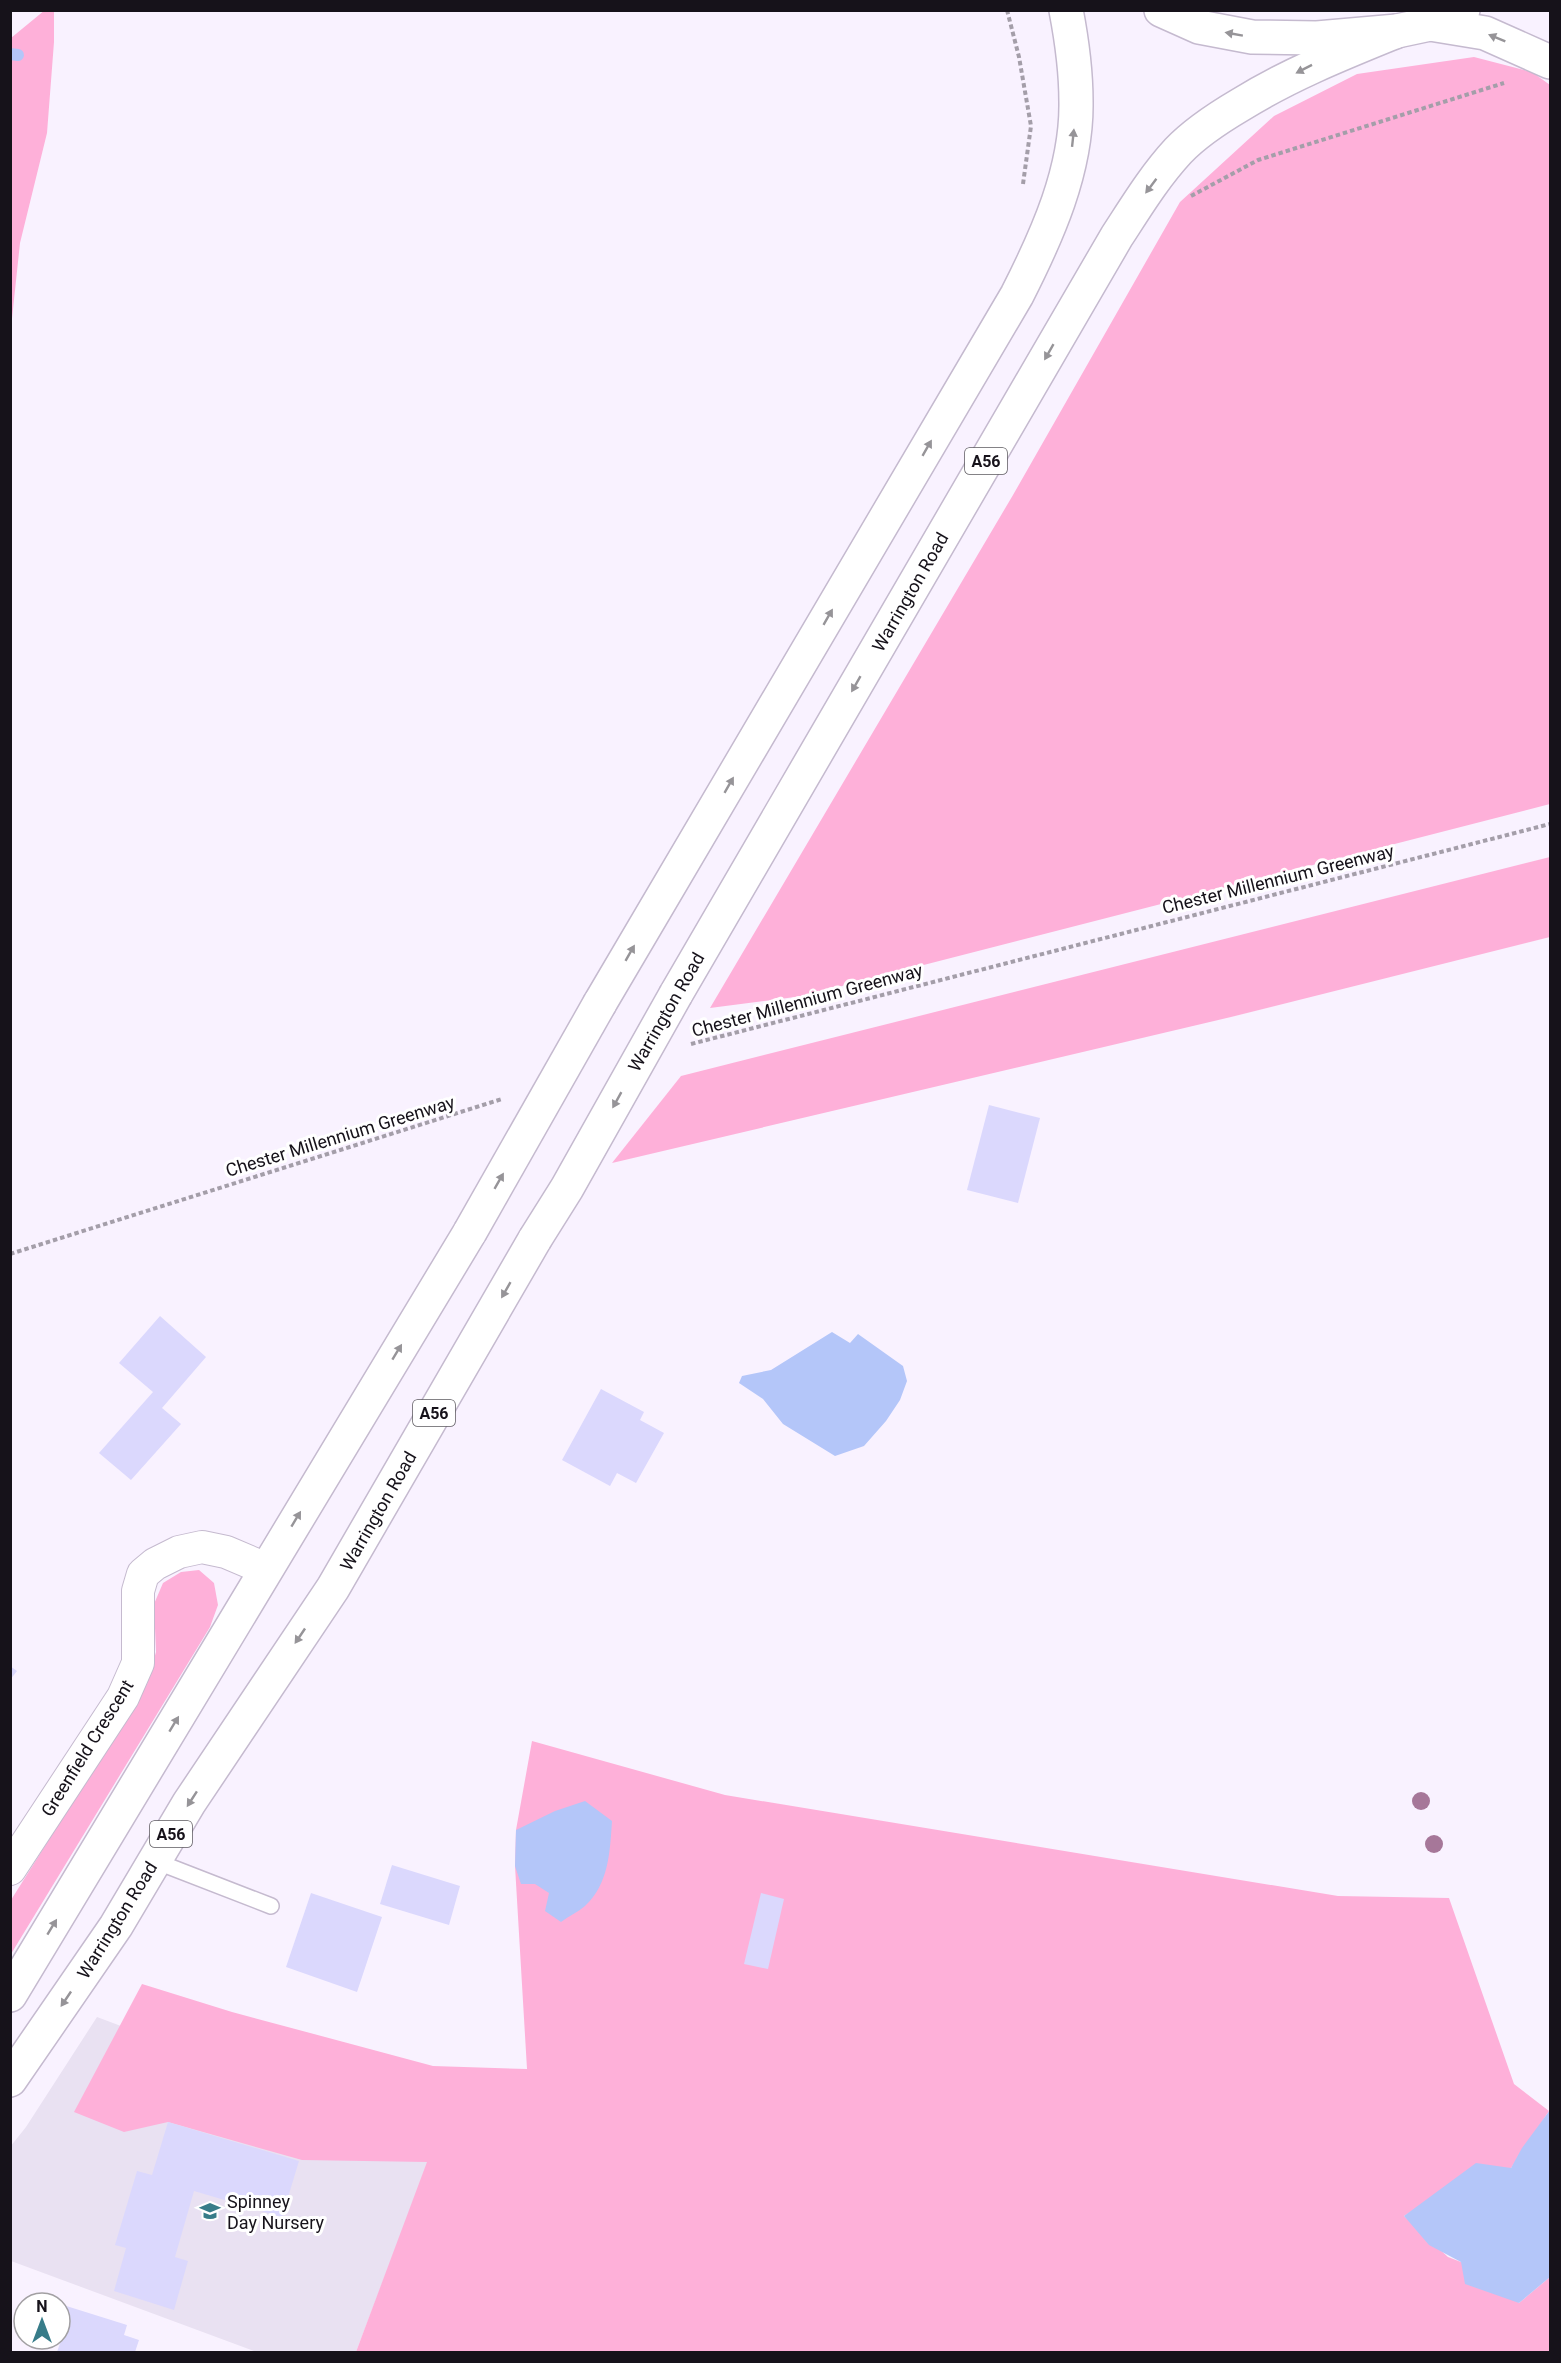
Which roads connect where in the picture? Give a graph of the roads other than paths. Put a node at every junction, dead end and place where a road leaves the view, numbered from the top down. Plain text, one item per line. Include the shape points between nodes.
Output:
1 (1066, 10) edge
2 (1161, 10) edge
3 (1463, 10) edge
4 (1430, 24) junction
5 (1397, 31) junction
6 (1551, 62) edge
7 (266, 1569) junction
8 (155, 1861) junction
9 (10, 1869) edge
10 (271, 1906) dead end
11 (10, 1995) edge
12 (10, 2080) edge

7 -> 1 highway, bridge via 470,1232 600,1003 1017,295 1043,244 1070,157 1076,104
5 -> 2 highway via 1317,38 1252,37 1199,27
3 - 4 highway
4 - 5 highway
6 -> 4 highway via 1485,33
5 -> 8 highway, Warrington Road / A56, bridge via 1310,66 1212,122 1179,150 1149,186 333,1588 189,1803
7 - 9 street, Greenfield Crescent via 226,1552 202,1547 179,1552 143,1574 138,1591 138,1663 123,1696
11 -> 7 highway
8 - 10 lane
8 -> 12 highway, Warrington Road / A56 via 116,1926

